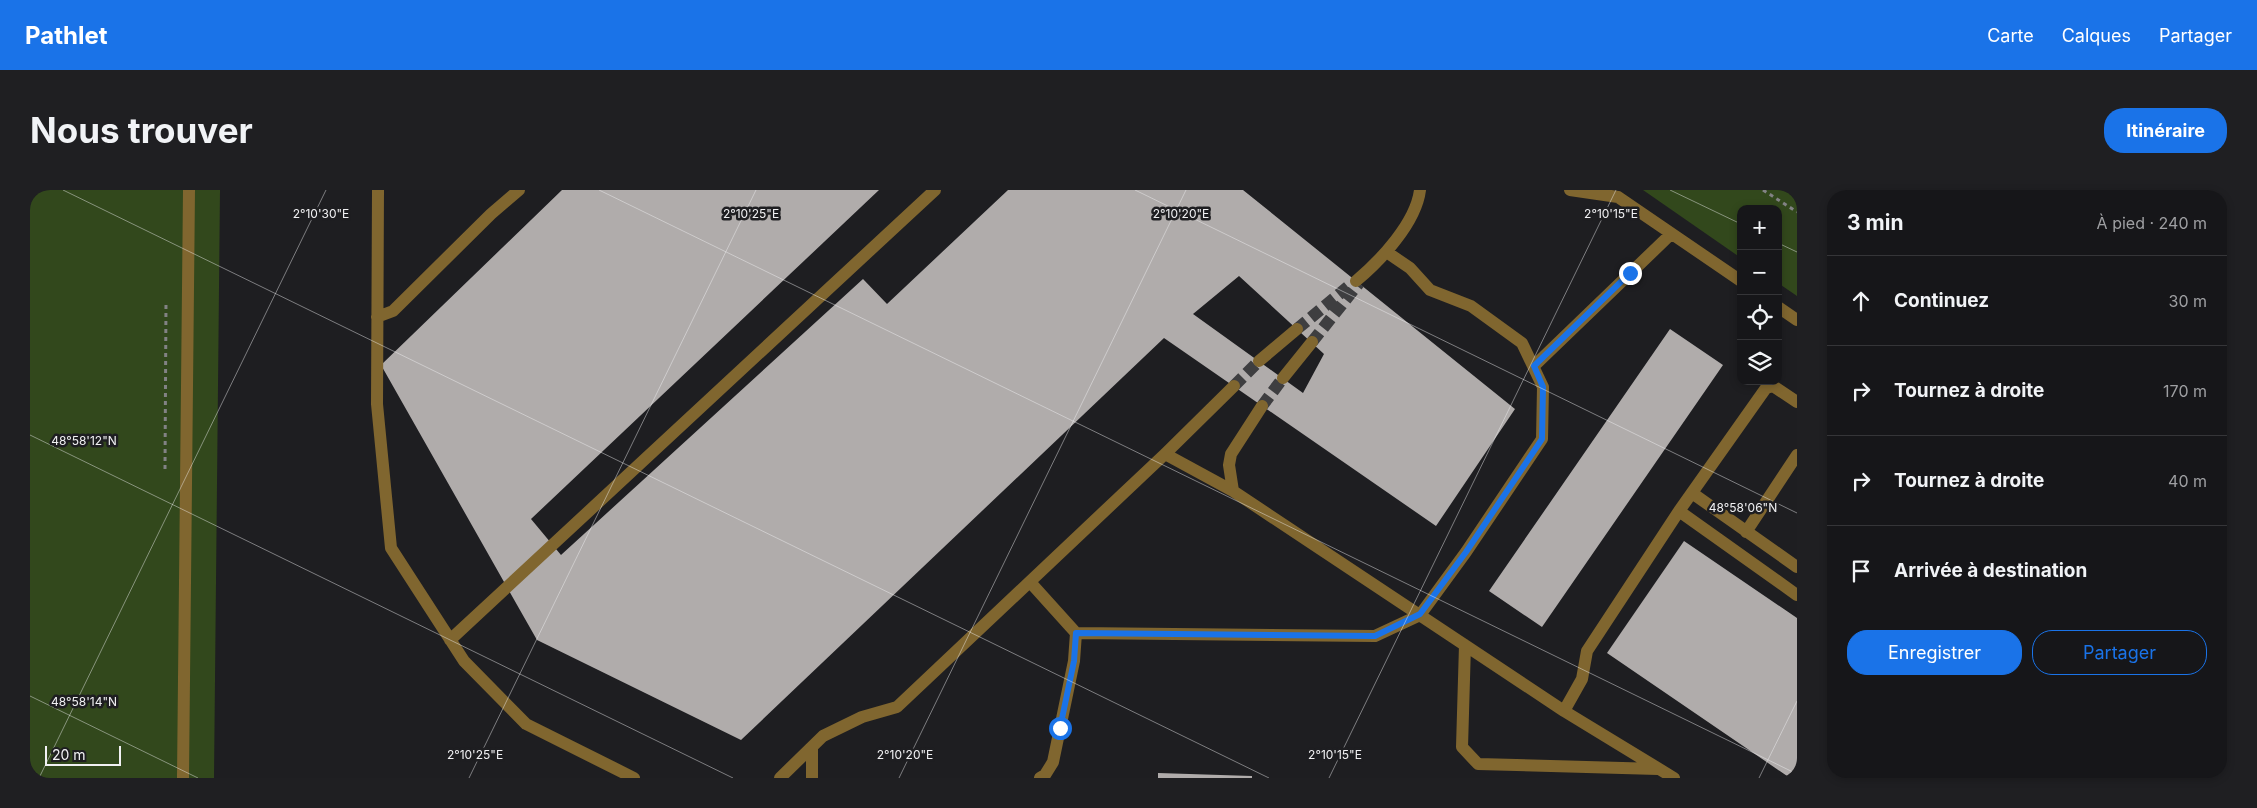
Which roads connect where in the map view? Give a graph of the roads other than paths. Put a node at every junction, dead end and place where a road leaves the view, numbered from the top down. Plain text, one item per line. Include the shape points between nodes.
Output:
1 (189, 190) edge
2 (378, 190) edge
3 (519, 190) edge
4 (934, 190) edge
5 (1420, 190) edge
6 (1570, 190) edge
7 (1671, 234) junction
8 (1388, 253) junction
9 (1737, 278) edge
10 (1357, 282) tunnel mouth
11 (1782, 310) edge
12 (377, 316) junction
13 (1797, 320) edge
14 (1297, 329) tunnel mouth
15 (1312, 342) tunnel mouth
16 (1259, 361) tunnel mouth
17 (1534, 366) junction
18 (1283, 378) tunnel mouth
19 (1234, 386) tunnel mouth
20 (1797, 402) edge
21 (1262, 406) tunnel mouth
22 (1166, 454) junction
23 (1797, 455) edge
24 (1233, 491) junction
25 (1692, 494) junction
26 (1679, 511) junction
27 (1746, 532) junction
28 (1797, 568) edge
29 (1030, 582) junction
30 (1797, 595) edge
31 (1420, 614) junction
32 (1076, 633) junction
33 (450, 640) junction
34 (1465, 645) junction
35 (1564, 711) junction
36 (812, 747) junction
37 (1659, 769) junction
38 (183, 778) edge
39 (634, 778) edge
40 (780, 778) edge
41 (812, 778) edge
42 (1040, 778) edge
43 (1674, 778) edge

1 - 38 street
2 - 12 street
3 - 12 street via 393,311
4 - 33 street
5 - 8 street via 1418,202
6 - 7 street via 1618,197
7 - 9 street
7 - 17 street
8 - 10 street
8 - 17 street via 1410,268 1430,290 1471,306 1522,343
11 - 13 street
12 - 33 street via 377,404 392,548
14 - 16 street
15 - 18 street
17 - 31 street via 1543,387 1542,439
19 - 22 street
20 - 25 street via 1773,386 1766,388
21 - 24 street via 1231,454 1229,465
22 - 24 street
22 - 29 street
23 - 27 street
24 - 31 street
25 - 26 street
25 - 27 street
26 - 30 street
26 - 35 street via 1588,651 1582,679
27 - 28 street
29 - 32 street
29 - 36 street via 898,707 862,717 823,736
31 - 32 street via 1375,636
31 - 34 street
32 - 42 street via 1074,661 1053,762
33 - 39 street via 464,661 526,724
34 - 35 street
34 - 37 street via 1462,746 1478,764
35 - 37 street
36 - 40 street
36 - 41 street
37 - 43 street

